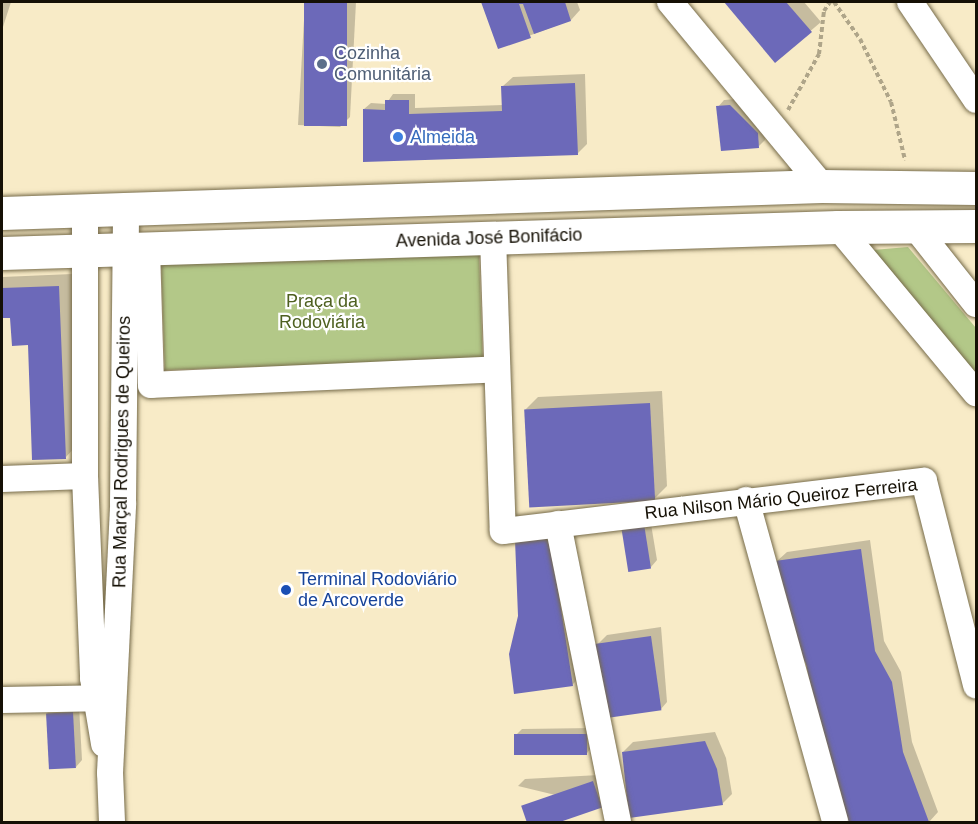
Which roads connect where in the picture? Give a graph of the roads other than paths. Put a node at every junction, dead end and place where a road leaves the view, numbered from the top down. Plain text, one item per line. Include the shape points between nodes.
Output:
1 (670, 2) edge
2 (910, 2) edge
3 (976, 100) edge
4 (822, 186) junction
5 (976, 188) edge
6 (126, 206) junction
7 (85, 210) junction
8 (2, 213) edge
9 (976, 226) edge
10 (838, 227) junction
11 (916, 228) junction
12 (493, 237) junction
13 (137, 248) junction
14 (85, 250) junction
15 (2, 253) edge
16 (976, 304) edge
17 (497, 369) junction
18 (976, 393) edge
19 (85, 476) junction
20 (2, 479) edge
21 (746, 500) junction
22 (558, 525) junction
23 (976, 685) edge
24 (105, 698) junction
25 (2, 700) edge
26 (112, 822) edge
27 (618, 822) edge
28 (835, 822) edge

1 - 4 street
2 - 3 street
4 - 5 main road
4 - 6 main road
6 - 7 main road
6 - 13 street, Rua Marçal Rodrigues de Queiros
7 - 8 main road
7 - 14 street, Rua Marçal Rodrigues de Queiros
9 - 11 main road, Avenida José Bonifácio
10 - 11 main road, Avenida José Bonifácio
10 - 12 main road, Avenida José Bonifácio
10 - 18 street
11 - 16 street
12 - 13 main road, Avenida José Bonifácio
12 - 17 street
13 - 14 main road, Avenida José Bonifácio
13 - 17 street via 152,385
13 - 24 street, Rua Marçal Rodrigues de Queiros via 123,503
14 - 15 main road, Avenida José Bonifácio
14 - 19 street, Rua Marçal Rodrigues de Queiros
17 - 22 street, Rua Nilson Mário Queiroz Ferreira via 503,531
19 - 20 street
19 - 24 street, Rua Marçal Rodrigues de Queiros
21 - 22 street, Rua Nilson Mário Queiroz Ferreira
21 - 23 street, Rua Nilson Mário Queiroz Ferreira via 924,481
21 - 28 street
22 - 27 street
24 - 25 street
24 - 26 street

